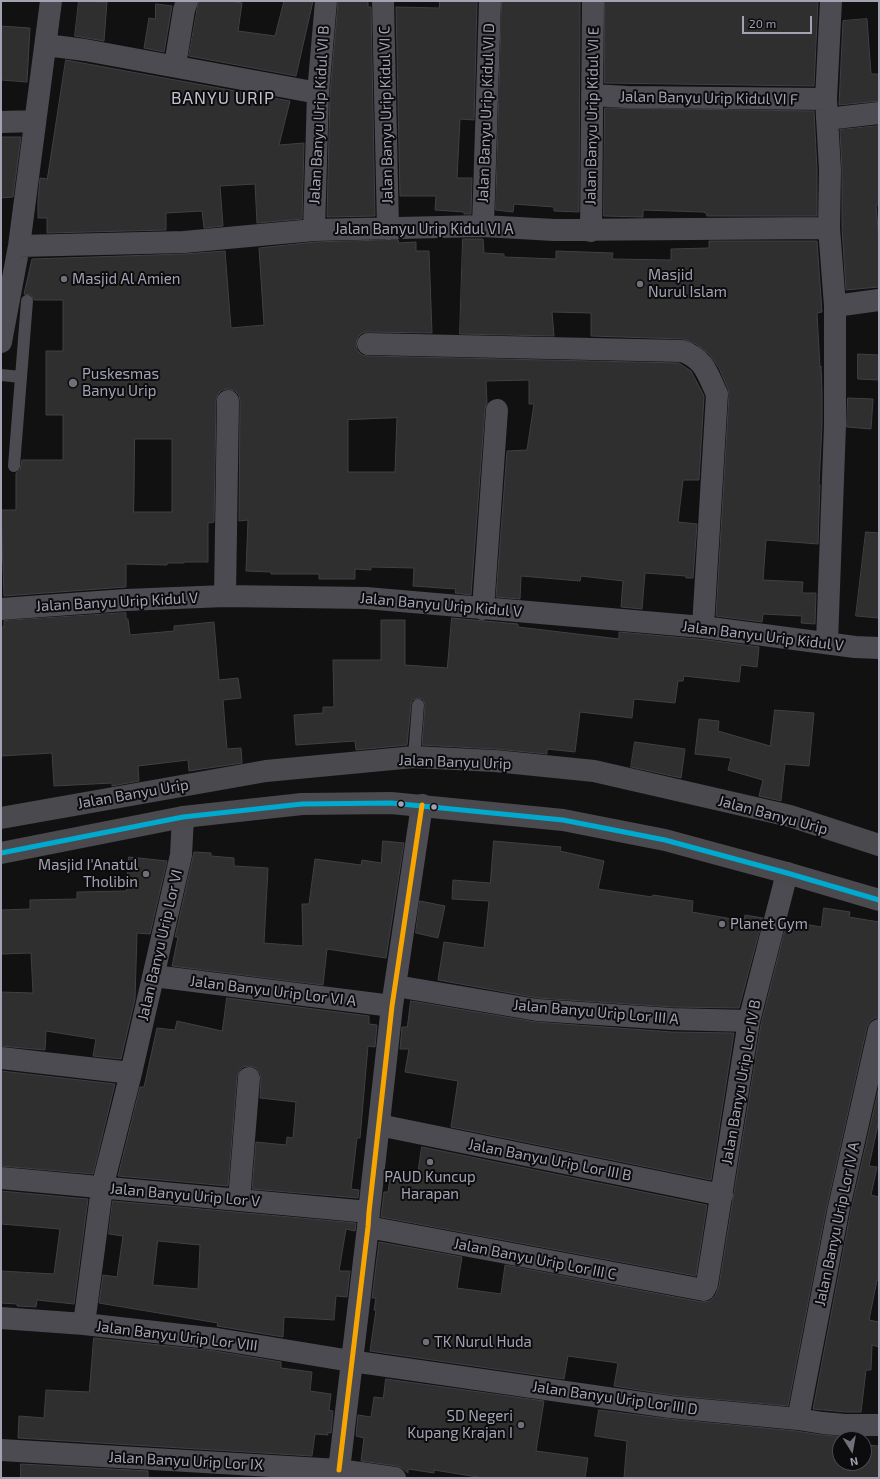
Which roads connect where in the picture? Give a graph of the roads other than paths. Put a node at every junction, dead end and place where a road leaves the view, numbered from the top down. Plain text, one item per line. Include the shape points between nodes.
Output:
1 (51, 1) edge
2 (187, 1) edge
3 (326, 1) edge
4 (383, 1) edge
5 (490, 1) edge
6 (593, 1) edge
7 (831, 1) edge
8 (46, 45) junction
9 (175, 66) junction
10 (318, 93) junction
11 (592, 95) junction
12 (827, 109) junction
13 (879, 113) edge
14 (35, 121) junction
15 (1, 122) edge
16 (483, 226) junction
17 (829, 228) junction
18 (388, 229) junction
19 (314, 230) junction
20 (591, 231) junction
21 (19, 246) junction
22 (879, 300) edge
23 (27, 301) dead end
24 (835, 306) junction
25 (1, 342) edge
26 (368, 344) dead end
27 (1, 375) edge
28 (21, 377) junction
29 (228, 401) dead end
30 (497, 410) dead end
31 (14, 466) dead end
32 (225, 596) junction
33 (1, 609) edge
34 (483, 609) junction
35 (703, 628) junction
36 (827, 642) junction
37 (879, 648) edge
38 (418, 705) dead end
39 (414, 757) junction
40 (422, 805) junction
41 (183, 817) junction
42 (1, 818) edge
43 (879, 845) edge
44 (1, 853) edge
45 (788, 873) junction
46 (879, 900) edge
47 (154, 976) junction
48 (394, 996) junction
49 (749, 1021) junction
50 (879, 1030) edge
51 (1, 1058) edge
52 (131, 1073) junction
53 (249, 1078) dead end
54 (379, 1126) junction
55 (1, 1178) edge
56 (102, 1188) junction
57 (722, 1195) junction
58 (239, 1200) junction
59 (368, 1220) junction
60 (701, 1290) joint
61 (1, 1318) edge
62 (84, 1324) junction
63 (351, 1361) junction
64 (798, 1419) junction
65 (879, 1425) edge
66 (1, 1450) edge
67 (339, 1470) junction
68 (395, 1478) edge

1 - 8 street
2 - 9 street
3 - 10 street, Jalan Banyu Urip Kidul VI B
4 - 18 street, Jalan Banyu Urip Kidul VI C
5 - 16 street, Jalan Banyu Urip Kidul VI D
6 - 11 street, Jalan Banyu Urip Kidul VI E
7 - 12 street
8 - 9 street
8 - 14 street
9 - 10 street
10 - 19 street, Jalan Banyu Urip Kidul VI B
11 - 12 street, Jalan Banyu Urip Kidul VI F
11 - 20 street, Jalan Banyu Urip Kidul VI E
12 - 13 street, Jalan Banyu Urip Kidul VI F
12 - 17 street
14 - 15 street
14 - 21 street
16 - 18 street, Jalan Banyu Urip Kidul VI A
16 - 20 street, Jalan Banyu Urip Kidul VI A
17 - 20 street, Jalan Banyu Urip Kidul VI A
17 - 24 street
18 - 19 street, Jalan Banyu Urip Kidul VI A
19 - 21 street, Jalan Banyu Urip Kidul VI A via 184,242
21 - 25 street
22 - 24 street
23 - 28 lane
24 - 36 street via 835,425
26 - 35 street via 682,351 692,354 702,364 717,394
27 - 28 lane
28 - 31 lane
29 - 32 street
30 - 34 street
32 - 33 street, Jalan Banyu Urip Kidul V
32 - 34 street, Jalan Banyu Urip Kidul V via 366,598
34 - 35 street, Jalan Banyu Urip Kidul V
35 - 36 street, Jalan Banyu Urip Kidul V
36 - 37 street, Jalan Banyu Urip Kidul V
38 - 39 lane
39 - 42 main road, Jalan Banyu Urip via 266,771
39 - 43 main road, Jalan Banyu Urip via 495,761 594,772 790,816
40 - 41 main road via 302,804
40 - 45 main road via 563,820 665,840
40 - 48 street
41 - 44 main road
41 - 47 street, Jalan Banyu Urip Lor VI via 181,855
45 - 46 main road
45 - 49 street, Jalan Banyu Urip Lor IV B
47 - 48 street, Jalan Banyu Urip Lor VI A
47 - 52 street, Jalan Banyu Urip Lor VI
48 - 49 street, Jalan Banyu Urip Lor III A via 537,1010
48 - 54 street
49 - 57 street, Jalan Banyu Urip Lor IV B
50 - 64 street, Jalan Banyu Urip Lor IV A via 838,1212
51 - 52 street
52 - 56 street, Jalan Banyu Urip Lor VI
53 - 58 street
54 - 57 street, Jalan Banyu Urip Lor III B
54 - 59 street
55 - 56 street, Jalan Banyu Urip Lor V
56 - 58 street, Jalan Banyu Urip Lor V
56 - 62 street, Jalan Banyu Urip Lor VI
57 - 60 street, Jalan Banyu Urip Lor IV B via 708,1284
58 - 59 street, Jalan Banyu Urip Lor V
59 - 60 street, Jalan Banyu Urip Lor III C
59 - 63 street
61 - 62 street, Jalan Banyu Urip Lor VIII
62 - 63 street, Jalan Banyu Urip Lor VIII via 217,1339
63 - 64 street, Jalan Banyu Urip Lor III D via 670,1407
63 - 67 street
64 - 65 street, Jalan Banyu Urip Lor III D via 845,1425
66 - 67 street, Jalan Banyu Urip Lor IX
67 - 68 street, Jalan Banyu Urip Lor IX

